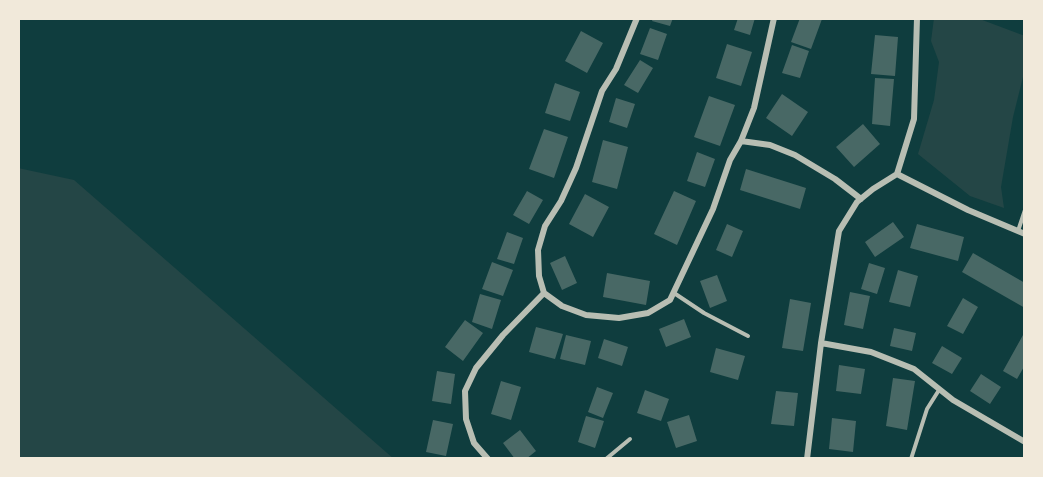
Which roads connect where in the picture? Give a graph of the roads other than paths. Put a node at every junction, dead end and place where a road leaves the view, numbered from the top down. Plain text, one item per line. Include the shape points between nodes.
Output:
1 (637, 18) edge
2 (774, 18) edge
3 (916, 18) edge
4 (741, 141) junction
5 (897, 174) junction
6 (861, 199) junction
7 (1025, 210) edge
8 (1021, 233) edge
9 (544, 293) junction
10 (674, 293) junction
11 (748, 336) dead end
12 (821, 343) junction
13 (939, 389) junction
14 (630, 439) dead end
15 (1025, 442) edge
16 (488, 459) edge
17 (606, 459) edge
18 (807, 459) edge
19 (911, 459) edge

1 - 9 street via 616,69 602,91 576,168 544,226 538,250
2 - 4 street via 754,108
3 - 5 street via 914,119
4 - 6 street via 770,145 795,155
4 - 10 street
5 - 6 street
5 - 8 street
6 - 12 street via 839,231
7 - 8 lane
9 - 10 street via 562,306 586,315 619,318 648,313 670,300
9 - 16 street via 502,335 476,368 465,392 466,419 474,443
10 - 11 lane
12 - 13 street via 871,352 915,369
12 - 18 street
13 - 15 street
13 - 19 lane via 927,409
14 - 17 lane

